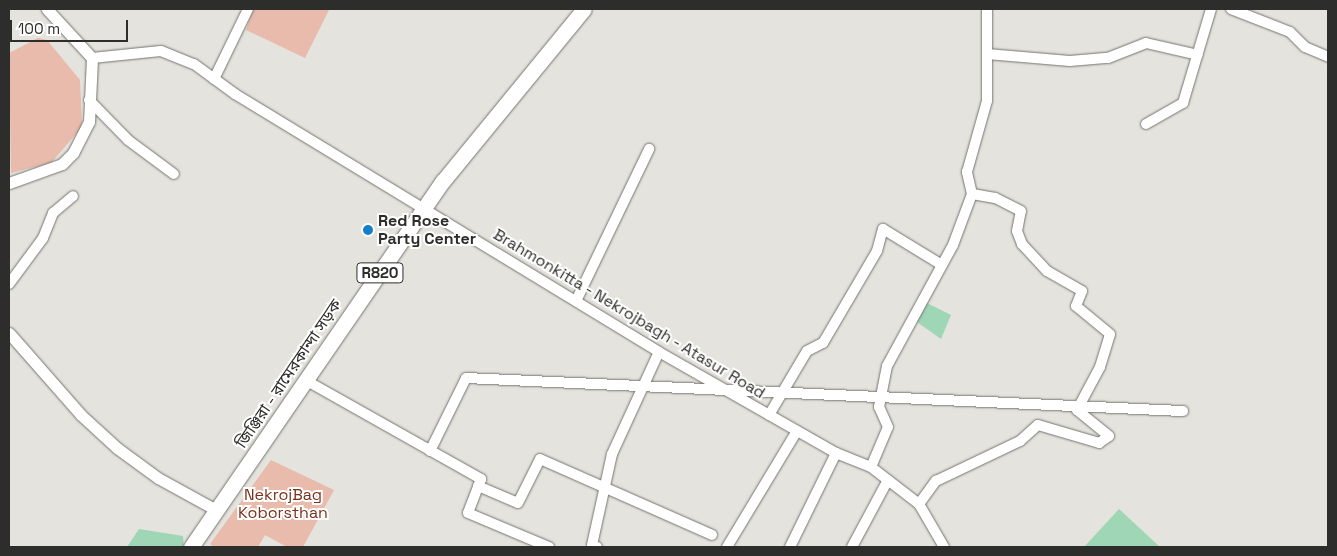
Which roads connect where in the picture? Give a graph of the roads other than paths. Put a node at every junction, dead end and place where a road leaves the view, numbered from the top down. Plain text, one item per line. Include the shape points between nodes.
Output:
1 (47, 9) edge
2 (248, 9) edge
3 (584, 9) edge
4 (987, 9) edge
5 (1211, 9) edge
6 (1231, 9) edge
7 (1261, 13) edge
8 (988, 54) junction
9 (1198, 56) junction
10 (1328, 57) edge
11 (92, 64) junction
12 (214, 79) junction
13 (89, 100) junction
14 (1146, 124) dead end
15 (649, 150) dead end
16 (174, 174) dead end
17 (9, 183) edge
18 (972, 194) junction
19 (73, 196) dead end
20 (424, 210) junction
21 (942, 265) junction
22 (9, 284) edge
23 (576, 301) junction
24 (9, 333) edge
25 (659, 352) junction
26 (307, 381) junction
27 (1183, 411) dead end
28 (769, 415) junction
29 (796, 431) junction
30 (430, 451) junction
31 (836, 453) junction
32 (871, 467) junction
33 (888, 480) junction
34 (607, 485) junction
35 (478, 486) junction
36 (919, 504) junction
37 (218, 511) junction
38 (712, 535) dead end
39 (191, 547) edge
40 (549, 547) edge
41 (597, 547) edge
42 (727, 547) edge
43 (790, 547) edge
44 (852, 547) edge
45 (944, 547) edge

1 - 11 street
2 - 12 street
3 - 20 main road, জিঞ্জিরা - রামেরকান্দা সড়ক / R820
4 - 8 street
5 - 9 street
6 - 7 street
7 - 10 street
8 - 9 street via 1070,61 1108,58 1146,43
8 - 18 street via 987,101 967,172
9 - 14 street via 1183,102
11 - 12 street, Brahmonkitta - Nekrojbagh - Atasur Road via 161,51 194,64
11 - 13 street
12 - 20 street, Brahmonkitta - Nekrojbagh - Atasur Road
13 - 16 street via 128,140
13 - 17 street via 89,122 73,153 44,172
15 - 23 street
18 - 21 street
18 - 36 street via 995,198 1021,211 1018,231 1022,244 1047,271 1082,291 1076,306 1110,334 1103,361 1077,410 1109,436 1099,443 1038,425 1020,441 936,481
19 - 22 street via 53,213 43,238
20 - 23 street, Brahmonkitta - Nekrojbagh - Atasur Road
20 - 26 main road, জিঞ্জিরা - রামেরকান্দা সড়ক / R820
21 - 28 street via 883,229 877,251 823,344 807,350
21 - 32 street via 888,366 879,407 888,427
23 - 25 street, Brahmonkitta - Nekrojbagh - Atasur Road
24 - 37 street via 81,415 117,448 158,478
25 - 28 street, Brahmonkitta - Nekrojbagh - Atasur Road
25 - 34 street via 612,454
26 - 30 street
26 - 37 main road, জিঞ্জিরা - রামেরকান্দা সড়ক / R820
27 - 30 street via 466,378
28 - 29 street, Brahmonkitta - Nekrojbagh - Atasur Road
29 - 31 street, Brahmonkitta - Nekrojbagh - Atasur Road
29 - 42 street
30 - 35 street via 482,479
31 - 32 street, Brahmonkitta - Nekrojbagh - Atasur Road
31 - 43 street
32 - 33 street, Brahmonkitta - Nekrojbagh - Atasur Road
33 - 36 street, Brahmonkitta - Nekrojbagh - Atasur Road
33 - 44 street
34 - 35 street via 540,459 518,503
34 - 38 street
34 - 41 street via 592,545
35 - 40 street via 468,513
36 - 45 street, Brahmonkitta - Nekrojbagh - Atasur Road
37 - 39 main road, জিঞ্জিরা - রামেরকান্দা সড়ক / R820

